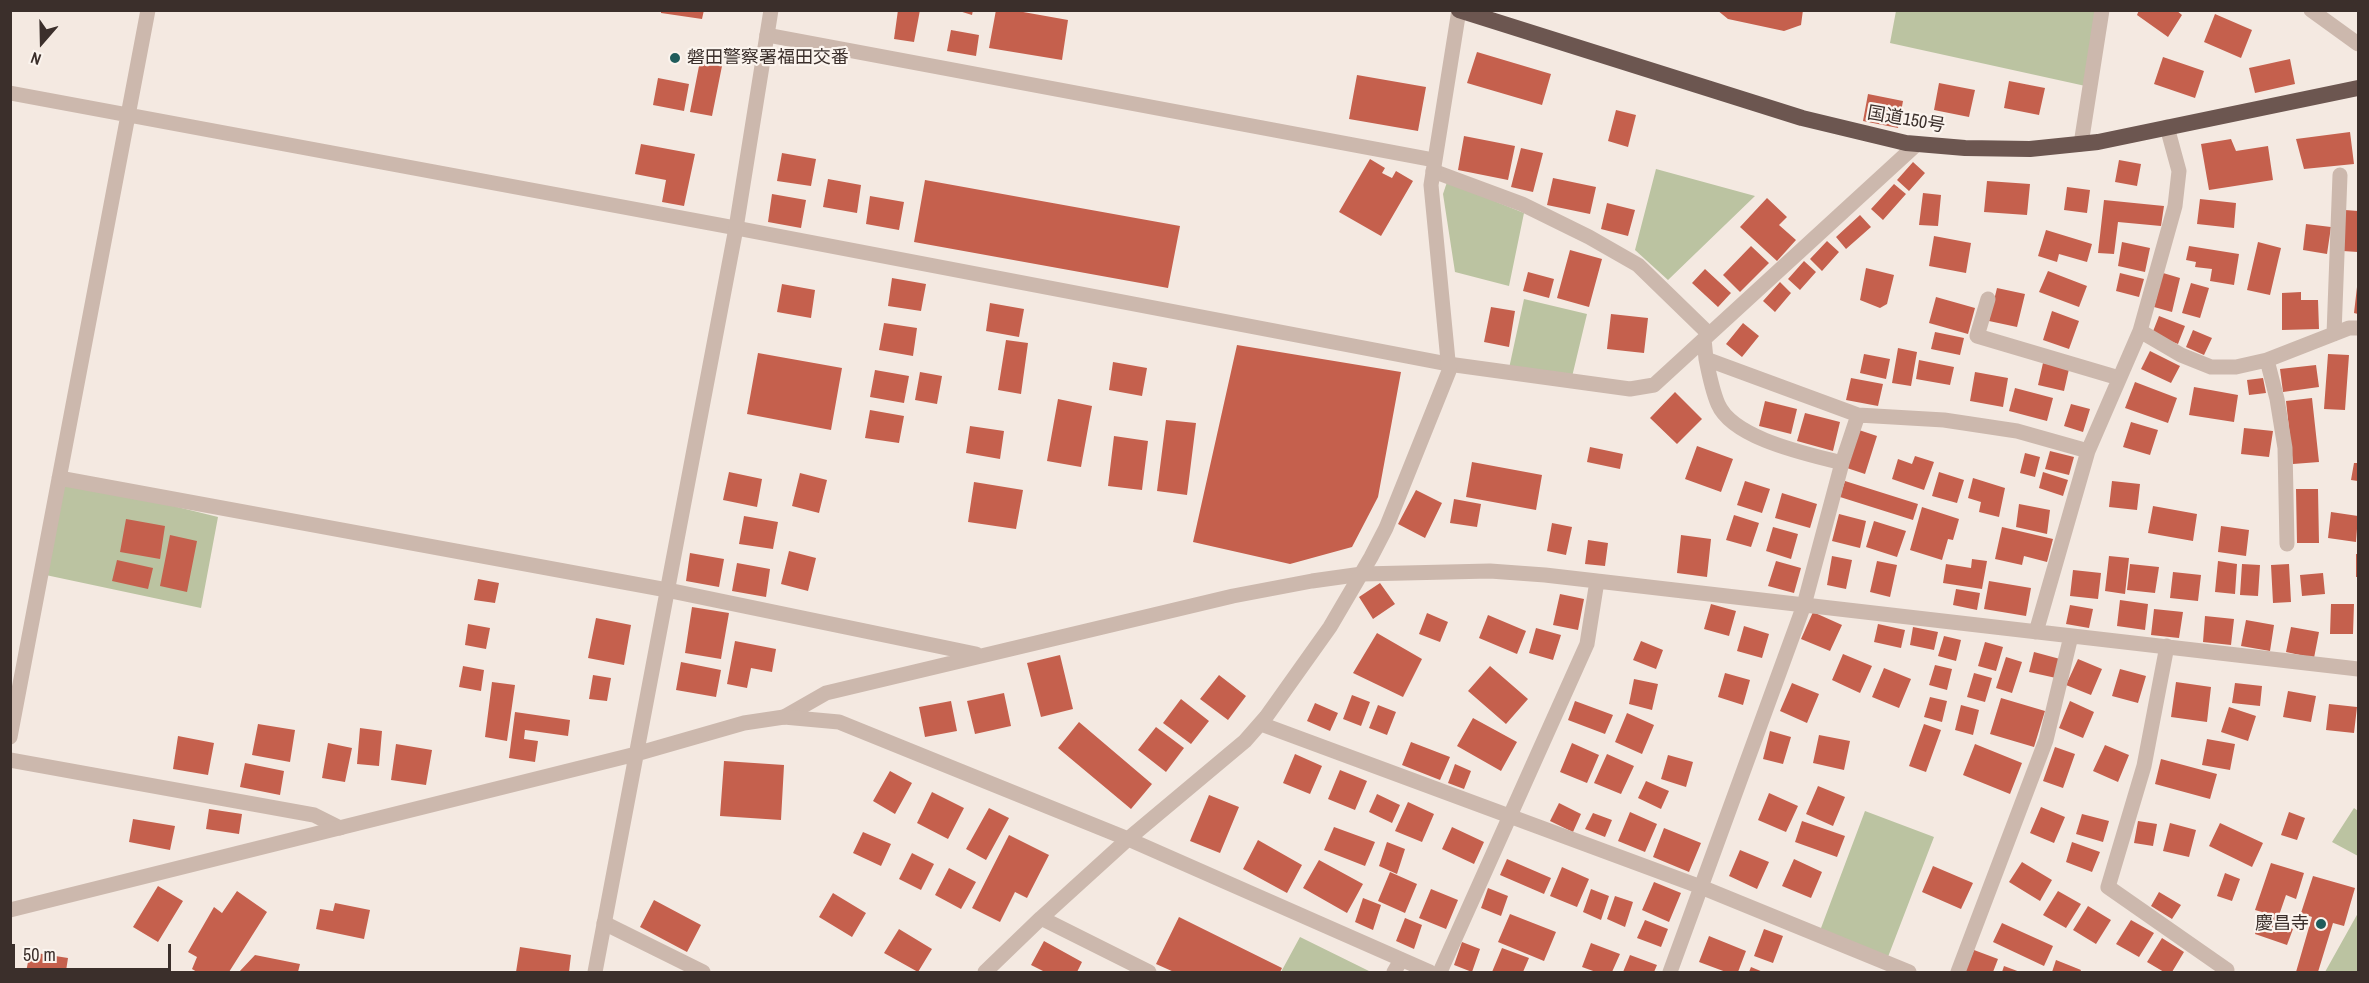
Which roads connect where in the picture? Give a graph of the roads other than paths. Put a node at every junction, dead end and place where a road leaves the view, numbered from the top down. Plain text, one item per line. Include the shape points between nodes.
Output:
1 (148, 10) edge
2 (771, 10) edge
3 (1459, 10) edge
4 (2102, 10) edge
5 (2311, 10) edge
6 (767, 35) junction
7 (2358, 44) edge
8 (2358, 88) edge
9 (10, 93) edge
10 (128, 116) junction
11 (2168, 127) junction
12 (1917, 144) junction
13 (2081, 144) junction
14 (1433, 166) junction
15 (2340, 175) dead end
16 (736, 228) junction
17 (1988, 299) dead end
18 (2358, 328) edge
19 (2140, 331) junction
20 (2334, 334) junction
21 (1707, 337) junction
22 (1706, 359) junction
23 (2267, 360) junction
24 (1448, 364) junction
25 (2119, 378) junction
26 (1858, 415) junction
27 (2088, 452) junction
28 (1842, 463) junction
29 (59, 478) junction
30 (2287, 544) dead end
31 (1362, 574) junction
32 (1597, 581) junction
33 (667, 590) junction
34 (1804, 605) junction
35 (2036, 632) junction
36 (2071, 636) junction
37 (2167, 646) junction
38 (982, 656) junction
39 (2358, 669) edge
40 (784, 717) junction
41 (1261, 724) junction
42 (10, 737) edge
43 (636, 754) junction
44 (10, 760) edge
45 (1511, 817) junction
46 (340, 828) junction
47 (1128, 839) junction
48 (1701, 887) junction
49 (10, 910) edge
50 (1041, 918) junction
51 (604, 924) junction
52 (1397, 966) edge
53 (595, 972) edge
54 (703, 972) edge
55 (985, 972) edge
56 (1149, 972) edge
57 (1430, 972) edge
58 (1440, 972) edge
59 (1670, 972) edge
60 (1909, 972) edge
61 (1958, 972) edge
62 (2226, 972) edge

1 - 10 street
2 - 6 street
3 - 12 highway, 国道150号 via 1802,118
3 - 14 street
4 - 13 street
5 - 7 street
6 - 14 street
6 - 16 street
8 - 11 highway, 国道150号
9 - 10 street
10 - 16 street
10 - 29 street
11 - 13 highway, 国道150号
11 - 19 street via 2179,171 2175,206
12 - 13 highway, 国道150号 via 2009,149
12 - 21 street
14 - 21 street via 1522,204 1638,265
14 - 24 street via 1431,185
15 - 20 street
16 - 24 street
16 - 33 street
17 - 25 street via 1977,336
18 - 20 street
19 - 23 street via 2181,356 2211,367 2236,368
19 - 25 street
20 - 23 street
21 - 22 street
21 - 24 street via 1654,385 1630,389
22 - 26 street
22 - 28 street via 1719,406 1736,424 1774,445
23 - 30 street via 2285,448
24 - 31 street via 1449,371 1386,528
25 - 27 street
26 - 27 street via 1944,420 2017,431
26 - 28 street
27 - 35 street
28 - 34 street
29 - 33 street
29 - 42 street
31 - 32 street via 1490,571
31 - 38 street via 1233,596
31 - 41 street via 1330,627
32 - 34 street
32 - 45 street via 1587,644
33 - 38 street
33 - 43 street
34 - 35 street
34 - 48 street
35 - 36 street
36 - 37 street
36 - 61 street via 2046,740
37 - 39 street
37 - 62 street via 2144,766 2108,887
38 - 40 street via 826,693
40 - 43 street via 744,723
40 - 47 street via 839,722
41 - 45 street
41 - 47 street
43 - 46 street
43 - 51 street
44 - 46 street via 314,815
45 - 48 street
45 - 58 street
46 - 49 street
47 - 50 street
47 - 52 street
48 - 59 street
48 - 60 street
50 - 55 street
50 - 56 street
51 - 53 street
51 - 54 street
52 - 57 street

